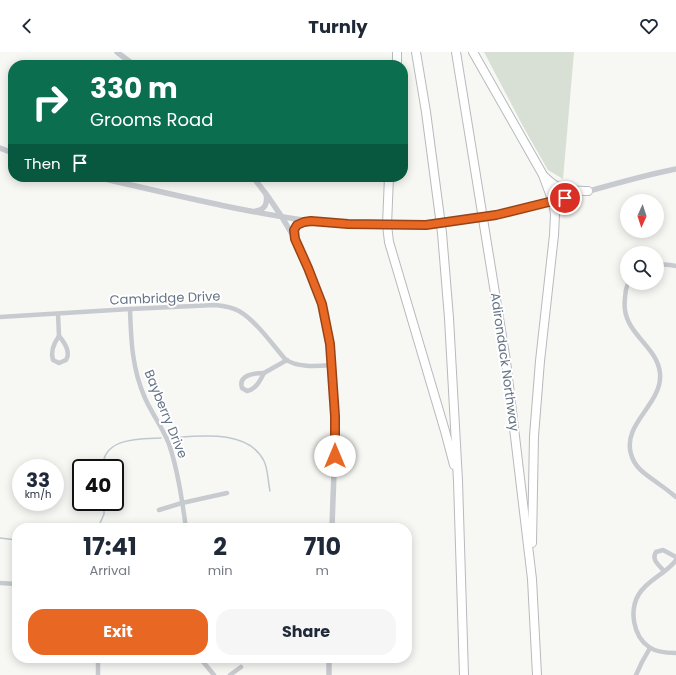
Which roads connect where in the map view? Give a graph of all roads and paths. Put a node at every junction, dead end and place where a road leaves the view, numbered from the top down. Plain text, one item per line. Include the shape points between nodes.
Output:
1 (117, 52) edge
2 (416, 52) edge
3 (456, 52) edge
4 (472, 52) edge
5 (127, 60) edge
6 (676, 169) edge
7 (542, 175) junction
8 (118, 182) edge
9 (257, 182) edge
10 (390, 182) edge
11 (588, 191) junction
12 (266, 194) junction
13 (553, 202) junction
14 (254, 211) junction
15 (282, 216) junction
16 (311, 221) junction
17 (387, 225) junction
18 (295, 239) junction
19 (664, 265) edge
20 (676, 266) edge
21 (626, 290) edge
22 (130, 309) junction
23 (58, 314) junction
24 (0, 317) edge
25 (59, 336) junction
26 (287, 360) junction
27 (332, 365) junction
28 (264, 373) junction
29 (458, 481) junction
30 (227, 493) dead end
31 (676, 497) edge
32 (182, 503) junction
33 (159, 510) dead end
34 (185, 523) edge
35 (332, 523) edge
36 (676, 559) edge
37 (664, 571) junction
38 (532, 579) junction
39 (0, 583) edge
40 (12, 584) edge
41 (650, 648) junction
42 (676, 653) edge
43 (98, 663) edge
44 (204, 663) edge
45 (329, 663) edge
46 (241, 668) dead end
47 (98, 675) edge
48 (214, 675) edge
49 (230, 675) edge
50 (329, 675) edge
51 (464, 675) edge
52 (537, 675) edge
53 (636, 675) edge

1 - 5 street
2 - 29 highway via 442,233
3 - 38 highway, Adirondack Northway via 506,361
4 - 7 highway
6 - 11 street
7 - 11 highway via 557,187
7 - 13 highway
8 - 14 street
9 - 12 street
10 - 17 highway
11 - 13 street
12 - 14 street via 265,206
12 - 15 street
13 - 17 street, bridge via 496,215 426,225
13 - 38 highway via 554,235 534,436
14 - 15 street
15 - 16 street
15 - 18 street
16 - 17 street
16 - 18 street via 297,225 294,230
17 - 29 highway via 396,267
18 - 27 street via 322,304
19 - 20 street
21 - 31 street via 625,314 631,328 652,354 660,375 651,403 632,432 630,452 640,470
22 - 23 street, Cambridge Drive
22 - 26 street, Cambridge Drive via 215,305 232,308 246,315
22 - 32 street, Bayberry Drive via 131,342 136,373 145,399 168,444 176,469
23 - 24 street, Cambridge Drive
23 - 25 street
25 - 25 street via 68,352 66,360 59,363 53,360 51,353
26 - 27 street via 299,364
26 - 28 street
27 - 35 street via 335,429
28 - 28 street via 254,388 247,391 242,388 244,378
29 - 51 highway
30 - 32 street
32 - 33 street
32 - 34 street, Bayberry Drive
36 - 37 street
36 - 37 street via 667,551 656,552 654,560
37 - 41 street via 639,594 634,612 634,624 639,636
38 - 52 highway, Adirondack Northway
39 - 40 street
41 - 42 street
41 - 53 street
43 - 47 street
44 - 48 street
45 - 50 street
46 - 49 street

